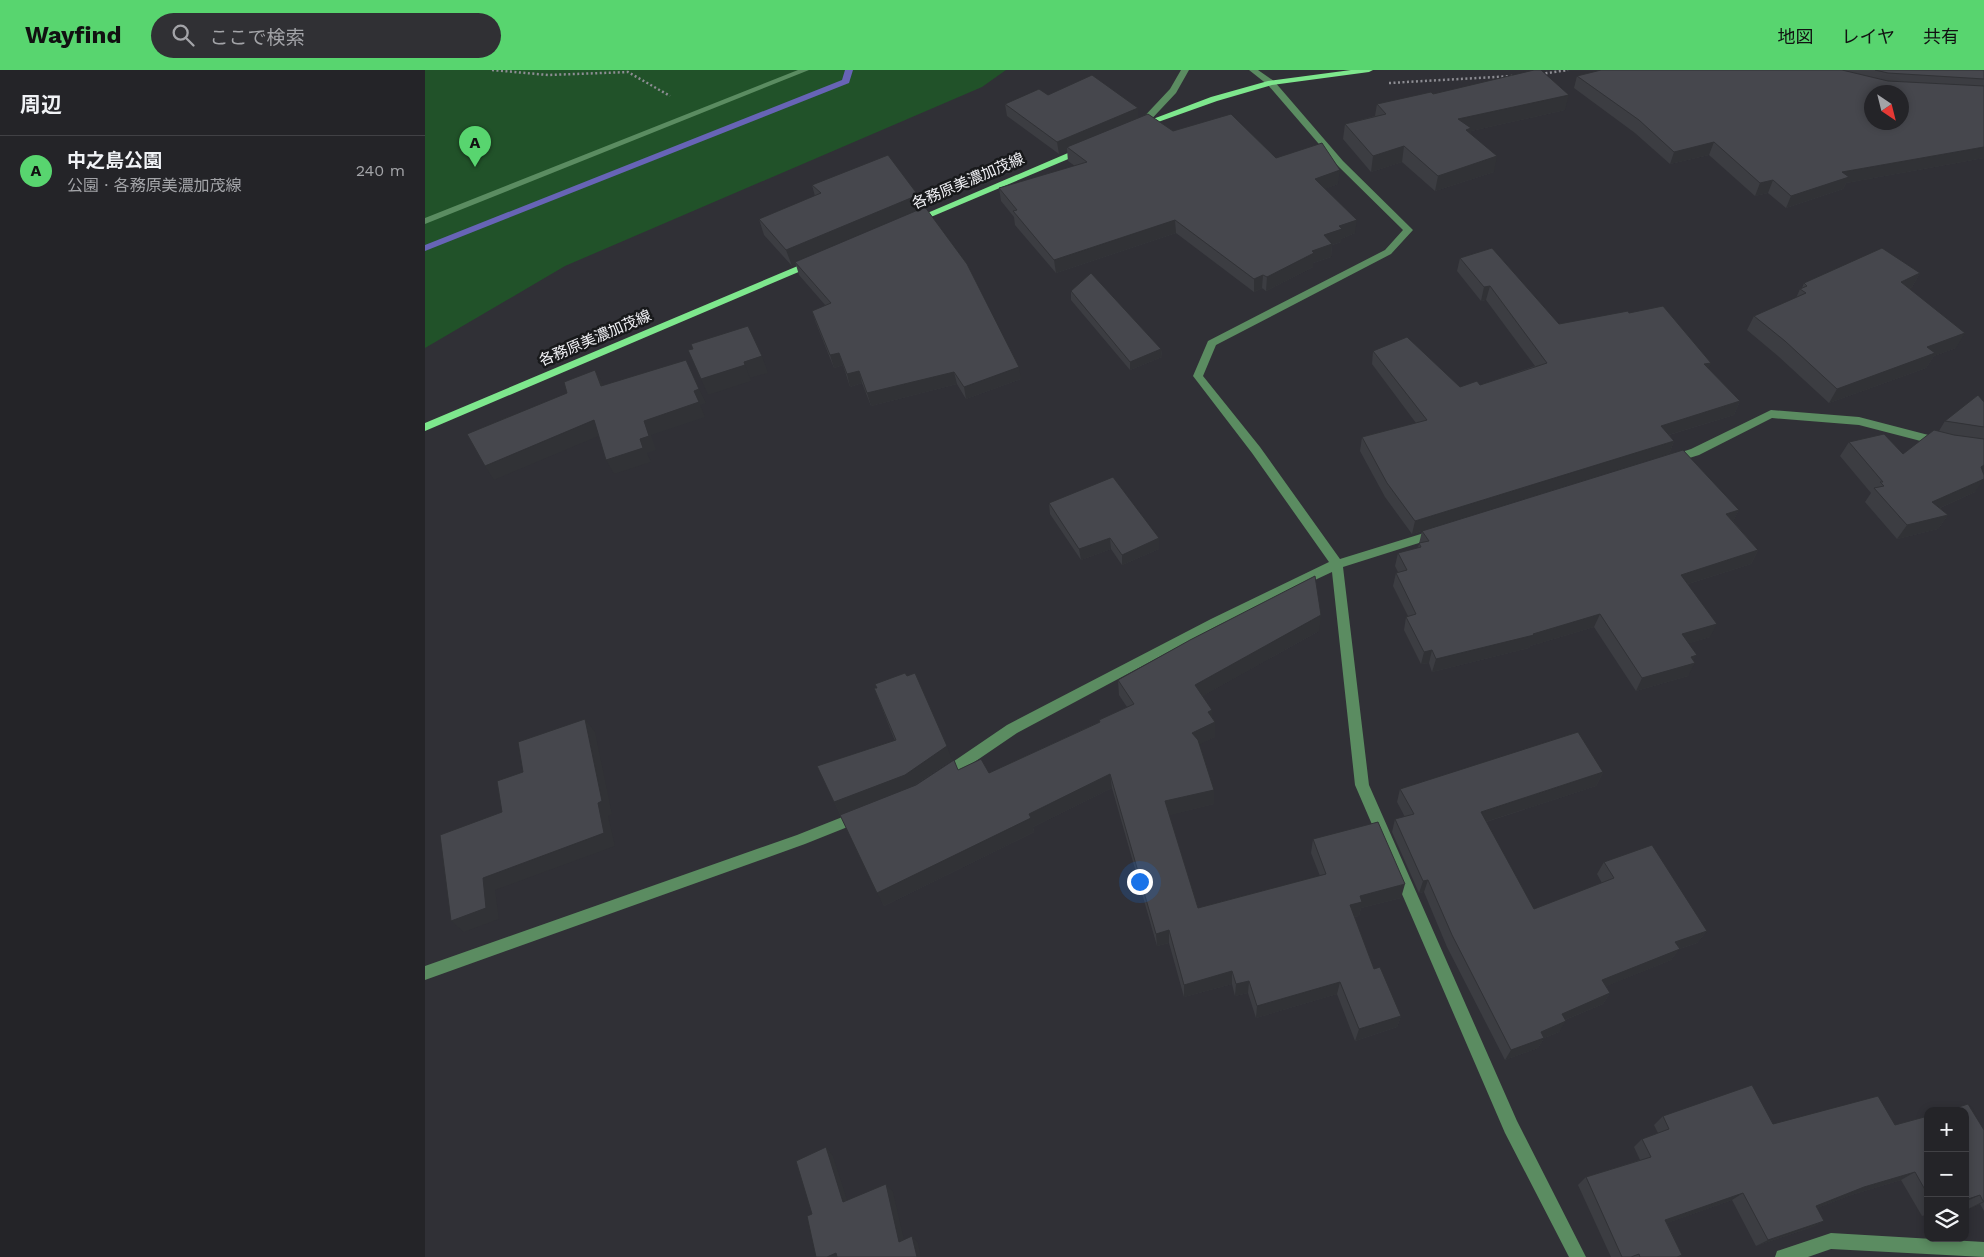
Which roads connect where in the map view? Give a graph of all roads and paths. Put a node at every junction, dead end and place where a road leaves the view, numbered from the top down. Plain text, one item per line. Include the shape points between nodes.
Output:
1 (494, 70) edge
2 (805, 70) edge
3 (1185, 70) edge
4 (1253, 70) edge
5 (1369, 70) edge
6 (1568, 70) edge
7 (1539, 74) edge
8 (1521, 75) edge
9 (1271, 83) junction
10 (1382, 84) dead end
11 (699, 112) junction
12 (1137, 126) joint
13 (1096, 144) edge
14 (425, 221) edge
15 (903, 225) edge
16 (820, 260) edge
17 (425, 426) edge
18 (1955, 444) edge
19 (1657, 464) edge
20 (1450, 528) edge
21 (1337, 564) junction
22 (932, 783) edge
23 (871, 812) edge
24 (425, 973) edge
25 (1984, 1250) edge
26 (1578, 1257) edge
27 (1783, 1257) edge

1 - 11 path via 548,75 627,72
2 - 11 street
3 - 12 street via 1164,101
4 - 9 street
5 - 9 main road
6 - 7 path
8 - 10 path
9 - 12 main road
9 - 21 street via 1339,163 1408,230 1388,252 1212,343 1198,376 1256,450
11 - 14 street
13 - 15 main road, 各務原美濃加茂線
16 - 17 main road, 各務原美濃加茂線
18 - 19 street via 1859,421 1771,414 1695,452
20 - 21 street
21 - 22 street via 1215,622 1012,729
21 - 26 street via 1362,785 1511,1128
23 - 24 street
25 - 27 street via 1831,1241

